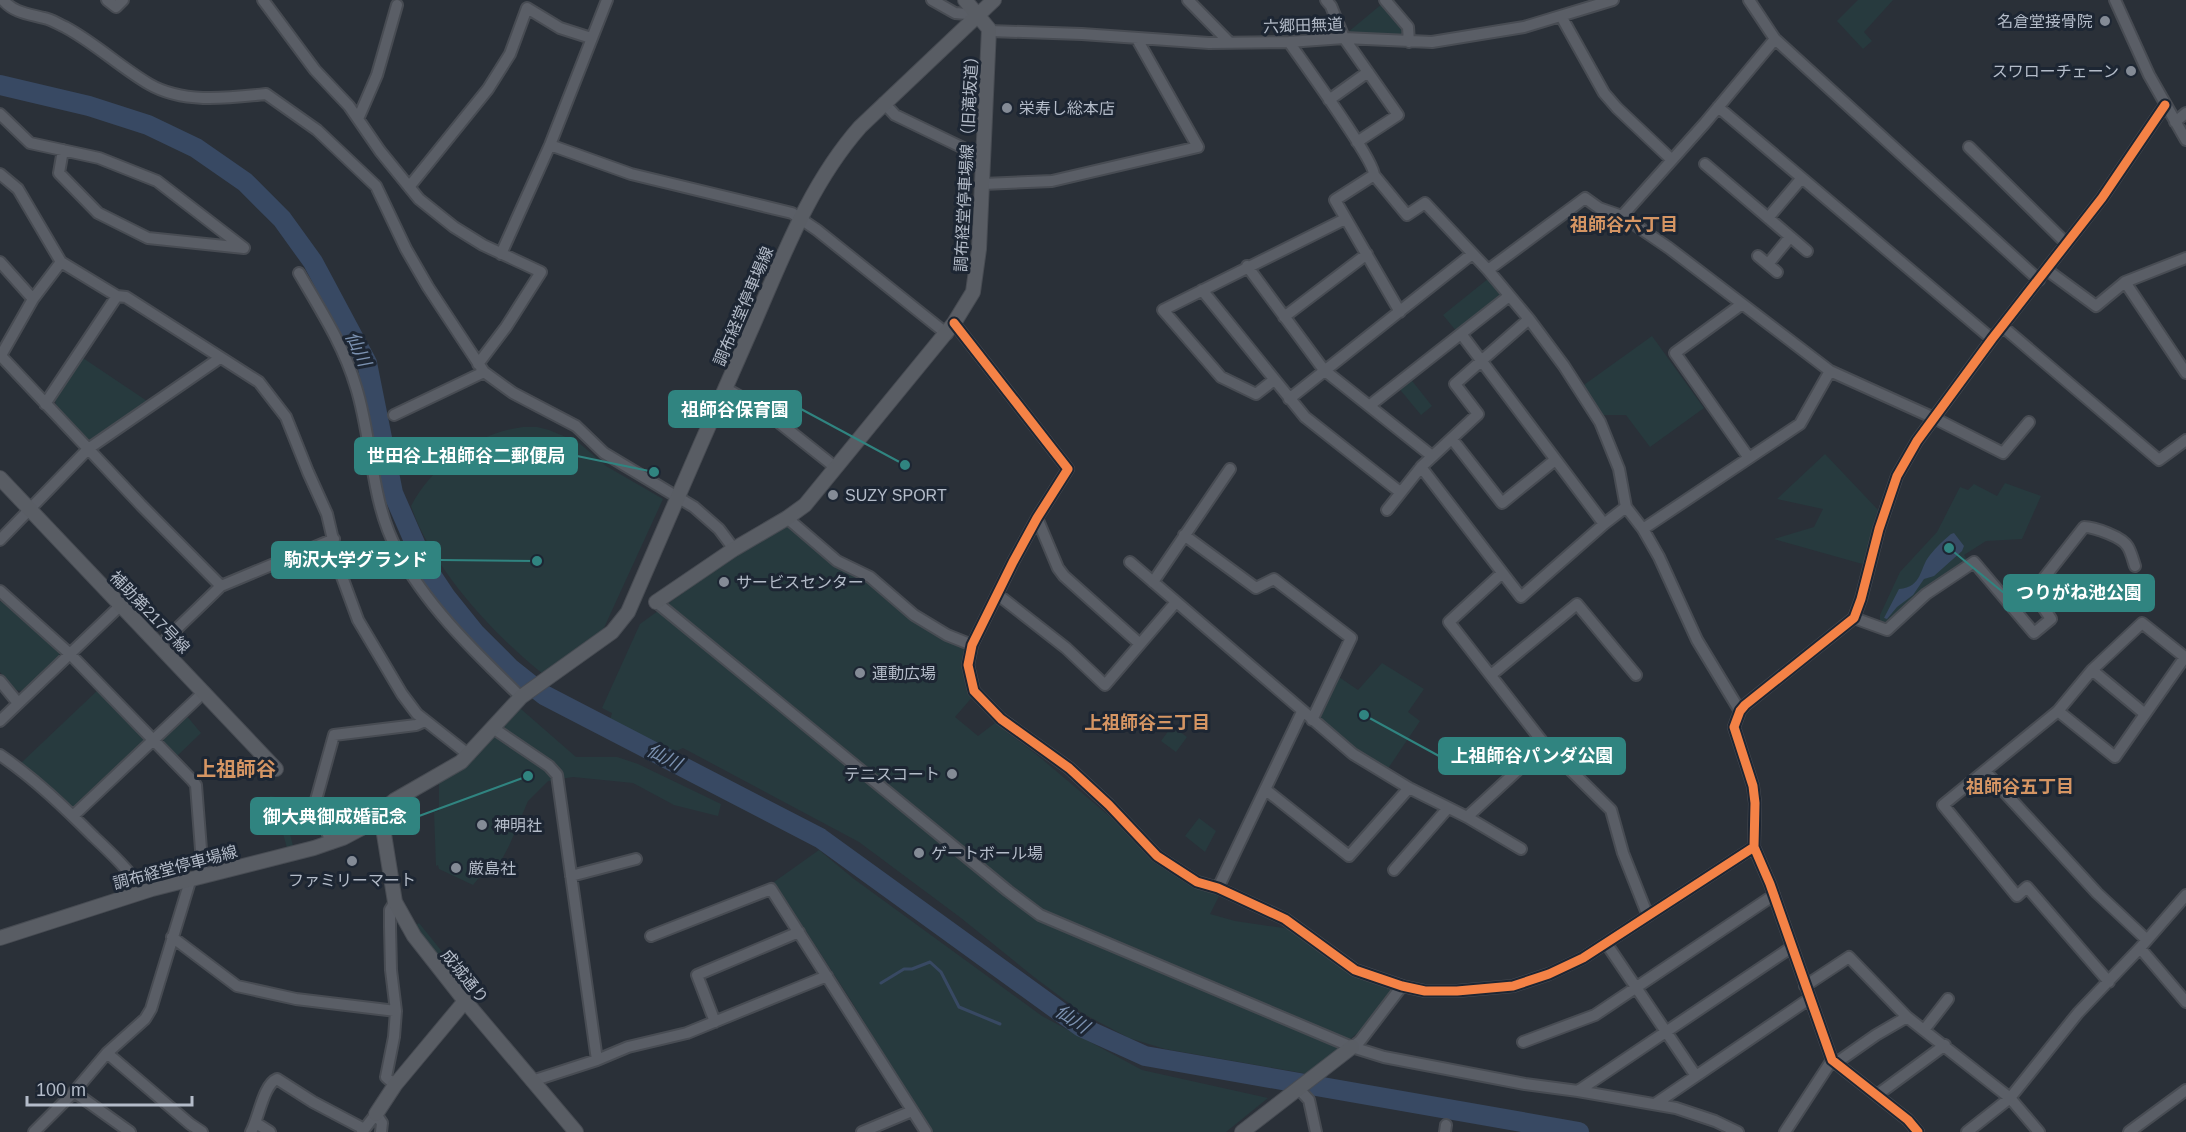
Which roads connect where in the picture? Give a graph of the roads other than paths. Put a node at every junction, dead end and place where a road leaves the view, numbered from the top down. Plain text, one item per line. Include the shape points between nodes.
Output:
1 (3, 0) edge
2 (107, 0) edge
3 (123, 0) edge
4 (263, 0) edge
5 (607, 0) edge
6 (932, 0) edge
7 (965, 0) edge
8 (994, 0) edge
9 (1188, 0) edge
10 (1326, 0) edge
11 (1385, 0) edge
12 (1613, 0) edge
13 (1749, 0) edge
14 (2115, 0) edge
15 (398, 5) dead end
16 (978, 15) junction
17 (1561, 16) junction
18 (989, 31) junction
19 (591, 38) junction
20 (1344, 38) junction
21 (1137, 39) junction
22 (1774, 39) junction
23 (1229, 42) junction
24 (1289, 42) junction
25 (1409, 42) junction
26 (1368, 72) junction
27 (1329, 100) junction
28 (884, 103) junction
29 (2165, 105) junction
30 (1718, 108) junction
31 (2186, 113) edge
32 (0, 114) edge
33 (358, 119) junction
34 (2175, 122) junction
35 (2186, 140) edge
36 (1357, 142) junction
37 (550, 145) junction
38 (1969, 147) dead end
39 (63, 150) junction
40 (984, 159) junction
41 (1672, 160) junction
42 (1705, 164) dead end
43 (0, 174) edge
44 (1374, 175) junction
45 (1801, 179) junction
46 (983, 184) junction
47 (409, 187) junction
48 (1622, 216) junction
49 (801, 218) junction
50 (1768, 218) junction
51 (1345, 219) junction
52 (1790, 237) junction
53 (2066, 243) junction
54 (1807, 251) dead end
55 (501, 254) junction
56 (1367, 254) junction
57 (1472, 254) junction
58 (1758, 256) dead end
59 (2186, 258) edge
60 (0, 262) edge
61 (62, 262) junction
62 (1768, 264) junction
63 (1247, 266) junction
64 (1488, 270) junction
65 (2047, 270) junction
66 (1777, 272) dead end
67 (298, 273) dead end
68 (2039, 280) junction
69 (2125, 282) junction
70 (1202, 290) junction
71 (117, 296) junction
72 (1509, 296) junction
73 (33, 299) junction
74 (1742, 304) junction
75 (1400, 312) junction
76 (1284, 317) junction
77 (1529, 319) junction
78 (2002, 326) junction
79 (950, 328) junction
80 (1462, 335) junction
81 (1992, 339) junction
82 (0, 357) edge
83 (220, 358) junction
84 (1481, 362) junction
85 (481, 368) junction
86 (1324, 370) junction
87 (1830, 371) junction
88 (2186, 373) edge
89 (1274, 380) junction
90 (725, 388) junction
91 (1289, 399) junction
92 (45, 404) junction
93 (1369, 406) junction
94 (394, 416) dead end
95 (1934, 418) junction
96 (2029, 423) dead end
97 (1452, 439) junction
98 (2186, 440) edge
99 (88, 448) junction
100 (1432, 456) junction
101 (1749, 458) junction
102 (1555, 460) junction
103 (835, 467) junction
104 (1421, 467) junction
105 (1230, 469) dead end
106 (0, 478) edge
107 (1400, 492) junction
108 (678, 498) junction
109 (1626, 507) junction
110 (29, 509) junction
111 (1387, 510) dead end
112 (787, 518) junction
113 (1037, 518) junction
114 (1604, 524) junction
115 (1643, 529) junction
116 (1184, 536) junction
117 (334, 539) junction
118 (0, 540) edge
119 (734, 549) junction
120 (1130, 562) dead end
121 (2135, 566) dead end
122 (1501, 574) junction
123 (1152, 582) junction
124 (221, 586) junction
125 (0, 591) edge
126 (997, 594) junction
127 (656, 602) joint
128 (1176, 602) junction
129 (121, 605) junction
130 (1854, 618) junction
131 (1140, 644) junction
132 (160, 645) junction
133 (972, 645) junction
134 (70, 654) junction
135 (2185, 658) edge
136 (2091, 670) junction
137 (1491, 675) junction
138 (1636, 675) dead end
139 (0, 681) edge
140 (204, 692) junction
141 (522, 695) junction
142 (18, 703) junction
143 (1740, 711) junction
144 (2058, 711) junction
145 (1302, 712) junction
146 (2145, 714) junction
147 (1312, 720) junction
148 (0, 721) edge
149 (425, 721) junction
150 (493, 728) junction
151 (154, 739) junction
152 (1545, 745) junction
153 (0, 755) edge
154 (469, 755) junction
155 (276, 769) dead end
156 (1985, 771) junction
157 (1409, 788) junction
158 (1266, 790) junction
159 (1448, 808) junction
160 (73, 816) junction
161 (375, 816) junction
162 (1467, 817) junction
163 (331, 843) junction
164 (1754, 847) junction
165 (1521, 849) dead end
166 (636, 859) dead end
167 (1394, 870) dead end
168 (197, 876) junction
169 (571, 876) junction
170 (1218, 888) junction
171 (144, 891) junction
172 (2186, 895) edge
173 (1774, 896) junction
174 (395, 902) junction
175 (2182, 908) edge
176 (1648, 916) junction
177 (799, 932) junction
178 (651, 936) dead end
179 (172, 937) junction
180 (0, 938) edge
181 (1606, 943) junction
182 (2144, 944) junction
183 (1792, 947) junction
184 (827, 976) junction
185 (2109, 982) junction
186 (1402, 986) junction
187 (1805, 986) junction
188 (1637, 988) junction
189 (1809, 999) junction
190 (1948, 999) dead end
191 (465, 1001) junction
192 (2186, 1002) edge
193 (396, 1011) junction
194 (1907, 1017) junction
195 (715, 1022) junction
196 (1924, 1030) junction
197 (1667, 1032) junction
198 (1523, 1042) dead end
199 (1945, 1045) junction
200 (1352, 1047) junction
201 (107, 1053) junction
202 (597, 1060) junction
203 (1834, 1061) junction
204 (1696, 1076) junction
205 (532, 1081) junction
206 (395, 1085) junction
207 (1578, 1090) junction
208 (2186, 1090) edge
209 (74, 1092) junction
210 (1290, 1094) junction
211 (1877, 1095) junction
212 (2010, 1098) junction
213 (1309, 1102) junction
214 (1655, 1104) junction
215 (912, 1111) junction
216 (376, 1114) junction
217 (38, 1128) edge
218 (254, 1128) edge
219 (363, 1130) edge
220 (51, 1132) edge
221 (130, 1132) edge
222 (202, 1132) edge
223 (270, 1132) edge
224 (381, 1132) edge
225 (576, 1132) edge
226 (862, 1132) edge
227 (926, 1132) edge
228 (1242, 1132) edge
229 (1316, 1132) edge
230 (1738, 1132) edge
231 (1785, 1132) edge
232 (1918, 1132) edge
233 (1967, 1132) edge
234 (2039, 1132) edge
235 (2129, 1132) edge

1 - 85 street via 9,7 77,33 162,90 227,98 266,94 316,130 376,186 406,249
2 - 3 street via 116,7
4 - 33 street via 315,70
5 - 19 street
6 - 16 street via 955,13
7 - 16 main road, 調布経堂停車場線（旧滝坂道）
8 - 16 main road, 調布経堂停車場線
9 - 23 street
10 - 20 street
11 - 25 street via 1408,27
12 - 17 street, 六郷田無道
13 - 22 street
14 - 29 street
15 - 33 street via 377,75
16 - 18 main road, 調布経堂停車場線（旧滝坂道）
16 - 28 main road, 調布経堂停車場線
17 - 25 street, 六郷田無道 via 1483,35
17 - 41 street via 1604,93
18 - 21 street, 六郷田無道
18 - 40 main road, 調布経堂停車場線（旧滝坂道）
19 - 37 street
19 - 47 street via 560,28 527,8 510,54 488,89
20 - 24 street, 六郷田無道
20 - 25 street, 六郷田無道
20 - 26 street
21 - 23 street, 六郷田無道
21 - 46 street via 1198,147 1052,181
22 - 30 street
22 - 68 street
23 - 24 street, 六郷田無道
24 - 27 street
26 - 27 street
26 - 36 street via 1398,115
27 - 36 street
28 - 40 street via 896,114
28 - 49 main road, 調布経堂停車場線 via 842,150
29 - 34 street
29 - 53 street via 2102,198
30 - 41 street
30 - 45 street
31 - 34 street
32 - 39 street via 30,143
33 - 47 street
34 - 35 street
36 - 44 street
37 - 49 street via 630,174 780,209
37 - 55 street
38 - 53 street
39 - 39 street via 59,173 98,213 148,238 244,248 157,181 99,158
40 - 46 main road, 調布経堂停車場線（旧滝坂道）
41 - 48 street
42 - 50 street
43 - 61 street via 18,189
44 - 51 street via 1335,200
44 - 57 street via 1407,215 1425,203
45 - 50 street
45 - 81 street
46 - 79 main road, 調布経堂停車場線（旧滝坂道） via 975,283 968,302
47 - 55 street via 454,227
48 - 64 street via 1584,198
48 - 74 street
49 - 79 street
49 - 90 main road, 調布経堂停車場線
50 - 52 street
51 - 56 street
51 - 63 street
52 - 54 street
52 - 62 street
53 - 65 street
55 - 85 street via 541,272
56 - 75 street
56 - 76 street
57 - 64 street
57 - 75 street
58 - 62 street
59 - 69 street
60 - 73 street
61 - 71 street
61 - 73 street
62 - 66 street
63 - 70 street
63 - 76 street
64 - 72 street
65 - 68 street
65 - 69 street via 2096,306
67 - 141 street via 344,352 356,387 380,506 397,550 411,574 469,646
68 - 78 street
69 - 88 street
70 - 89 street
70 - 89 street via 1163,310 1221,377 1256,394
71 - 83 street via 126,297
71 - 92 street
72 - 77 street
72 - 80 street
73 - 82 street
74 - 87 street
74 - 101 street via 1675,352
75 - 86 street
76 - 86 street
77 - 84 street
77 - 109 street via 1600,422 1619,469
78 - 81 street
78 - 98 street via 2159,460
79 - 103 main road, 調布経堂停車場線（旧滝坂道）
79 - 113 street via 1068,470
80 - 84 street
80 - 93 street
81 - 95 street
82 - 92 street
83 - 99 street
83 - 117 street via 259,382 283,412
84 - 97 street via 1455,384 1478,414
84 - 102 street
85 - 94 street
85 - 108 street via 513,393 576,426 604,453
86 - 91 street
86 - 93 street
87 - 95 street
87 - 101 street via 1800,424
89 - 91 street
90 - 103 street via 762,409
90 - 108 main road, 調布経堂停車場線
91 - 107 street via 1305,417
92 - 99 street
93 - 100 street
95 - 96 street via 2003,453
95 - 130 street via 1897,476
97 - 100 street
97 - 102 street via 1502,503
99 - 110 street
99 - 124 street
100 - 104 street
101 - 115 street
102 - 114 street
103 - 112 main road, 調布経堂停車場線（旧滝坂道） via 805,505
104 - 107 street
104 - 122 street
105 - 116 street
106 - 110 main road, 補助第217号線
107 - 111 street
108 - 119 street via 694,507
108 - 141 main road, 調布経堂停車場線 via 619,626
109 - 114 street
109 - 115 street
110 - 118 street
110 - 129 main road, 補助第217号線
112 - 119 main road, 調布経堂停車場線（旧滝坂道）
112 - 133 street via 837,561 870,577 914,615
113 - 126 street
113 - 131 street via 1064,576
114 - 122 street via 1521,597
115 - 143 street via 1697,640
116 - 123 street
116 - 147 street via 1256,588 1274,579 1351,638
117 - 124 street
117 - 149 street via 341,574 358,620 402,694
119 - 127 main road, 調布経堂停車場線（旧滝坂道）
120 - 123 street
121 - 130 street via 2124,541 2084,527 2033,592 2051,619 2034,633 1974,562 1926,594 1887,630
122 - 137 street via 1449,622
123 - 128 street
124 - 132 street
125 - 134 street
126 - 131 street via 1066,648 1105,685
126 - 133 street
127 - 200 street via 1040,915
128 - 131 street
128 - 145 street
129 - 132 main road, 補助第217号線
129 - 134 street
130 - 143 street
132 - 140 main road, 補助第217号線
133 - 170 street via 968,665 974,691 983,702 1070,768 1156,856 1197,882
134 - 142 street
134 - 151 street
135 - 136 street via 2142,623
135 - 146 street
136 - 144 street
136 - 146 street
137 - 138 street via 1578,604
137 - 152 street
139 - 142 street
140 - 151 street
140 - 155 main road, 補助第217号線
141 - 150 main road, 調布経堂停車場線
142 - 148 street
143 - 164 street via 1734,727 1753,786
144 - 146 street via 2115,757
144 - 156 street
145 - 147 street
145 - 158 street
147 - 157 street via 1353,754
149 - 154 street
149 - 163 street via 334,735 316,800
150 - 154 main road, 調布経堂停車場線
150 - 169 street via 557,775
151 - 160 street
151 - 168 street via 196,785
152 - 162 street
152 - 176 street via 1611,810
153 - 160 street
154 - 161 main road, 調布経堂停車場線
156 - 182 street
156 - 185 street via 1942,805 2017,896 2027,887
157 - 158 street via 1349,856
157 - 159 street
158 - 170 street
159 - 162 street
159 - 167 street
160 - 171 street
161 - 163 main road, 調布経堂停車場線 via 360,829
161 - 174 main road, 成城通り via 383,828
162 - 165 street
163 - 168 main road, 調布経堂停車場線
164 - 173 street
164 - 176 street
166 - 169 street
168 - 171 main road, 調布経堂停車場線
168 - 179 street
169 - 202 street
170 - 186 street via 1285,919 1355,970
171 - 180 main road, 調布経堂停車場線
172 - 175 street
173 - 183 street
173 - 188 street
174 - 191 main road, 成城通り via 414,936
174 - 193 street via 390,910 390,927
175 - 182 street
176 - 181 street
177 - 178 street via 771,889
177 - 184 street
177 - 195 street via 698,975
179 - 193 street via 237,986 296,999
179 - 201 street via 151,1009
181 - 186 street via 1566,967 1513,986 1435,991
181 - 188 street
182 - 185 street
182 - 192 street
183 - 187 street
183 - 197 street
184 - 195 street
184 - 215 street
185 - 212 street via 2048,1048
186 - 200 street
187 - 189 street
187 - 194 street via 1849,957
188 - 197 street
188 - 198 street via 1595,1015
189 - 203 street
189 - 204 street
190 - 196 street
191 - 205 main road, 成城通り
191 - 206 main road
193 - 206 street via 386,1077
194 - 196 street
194 - 203 street
195 - 202 street
196 - 199 street
197 - 204 street
197 - 207 street
199 - 211 street
199 - 212 street
200 - 207 street via 1394,1059
200 - 210 main road
201 - 209 street
201 - 222 street
202 - 205 street
203 - 211 street
203 - 231 street
204 - 214 street
205 - 225 main road, 成城通り
206 - 216 main road
207 - 214 street
208 - 235 street
209 - 217 street
209 - 221 street
210 - 213 street
210 - 213 street
210 - 228 main road
211 - 232 street
212 - 233 street
212 - 234 street
213 - 229 street
214 - 230 street via 1692,1112
215 - 226 street
215 - 227 street
216 - 219 street
216 - 224 street via 382,1123
217 - 220 street
218 - 219 street via 263,1098 277,1079
218 - 223 street

